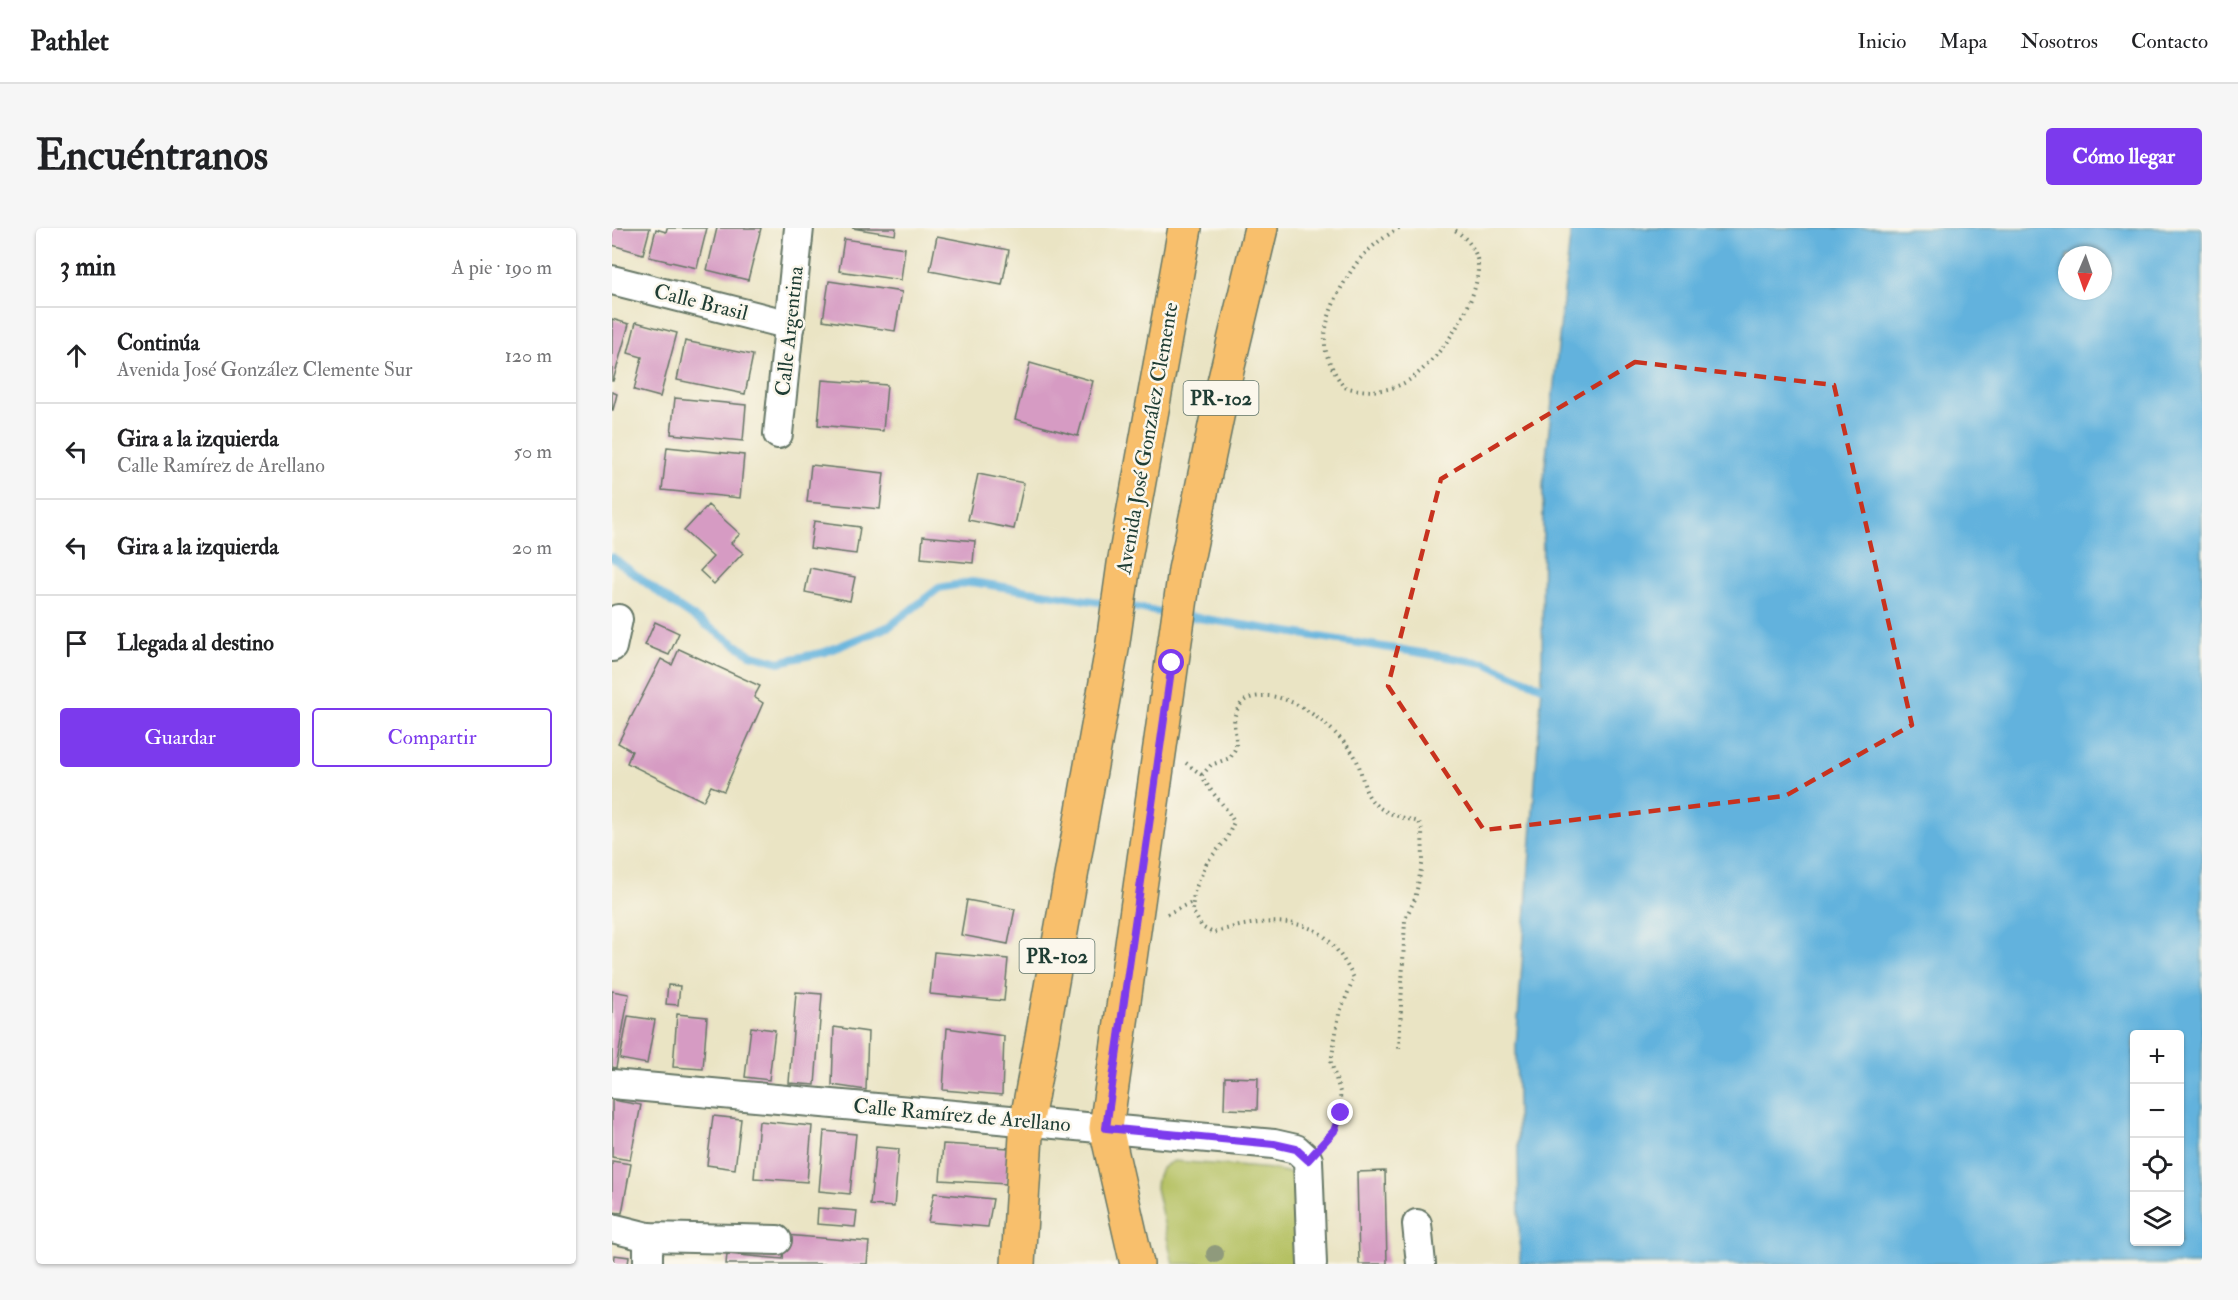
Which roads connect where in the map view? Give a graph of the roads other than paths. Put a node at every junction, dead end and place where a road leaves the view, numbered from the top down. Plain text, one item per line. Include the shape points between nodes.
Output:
1 (799, 228) edge
2 (1185, 228) edge
3 (1261, 228) edge
4 (612, 280) edge
5 (789, 325) junction
6 (778, 434) dead end
7 (618, 619) dead end
8 (612, 647) edge
9 (612, 1084) edge
10 (1027, 1120) junction
11 (1106, 1128) junction
12 (1417, 1224) dead end
13 (612, 1228) edge
14 (777, 1240) dead end
15 (648, 1250) edge
16 (1018, 1264) edge
17 (1137, 1264) edge
18 (1312, 1264) edge
19 (1421, 1264) edge

1 - 5 street, Calle Argentina
2 - 10 main road, Avenida José González Clemente / PR-102
3 - 11 main road, PR-102 via 1185,570
4 - 5 street, Calle Brasil
5 - 6 street, Calle Argentina
7 - 8 street
9 - 10 street, Calle Ramírez de Arellano
10 - 11 street, Calle Ramírez de Arellano
10 - 16 main road, PR-102
11 - 17 main road, PR-102
11 - 18 street, Calle Ramírez de Arellano via 1296,1149 1308,1160
12 - 19 street
13 - 15 street
14 - 15 street

